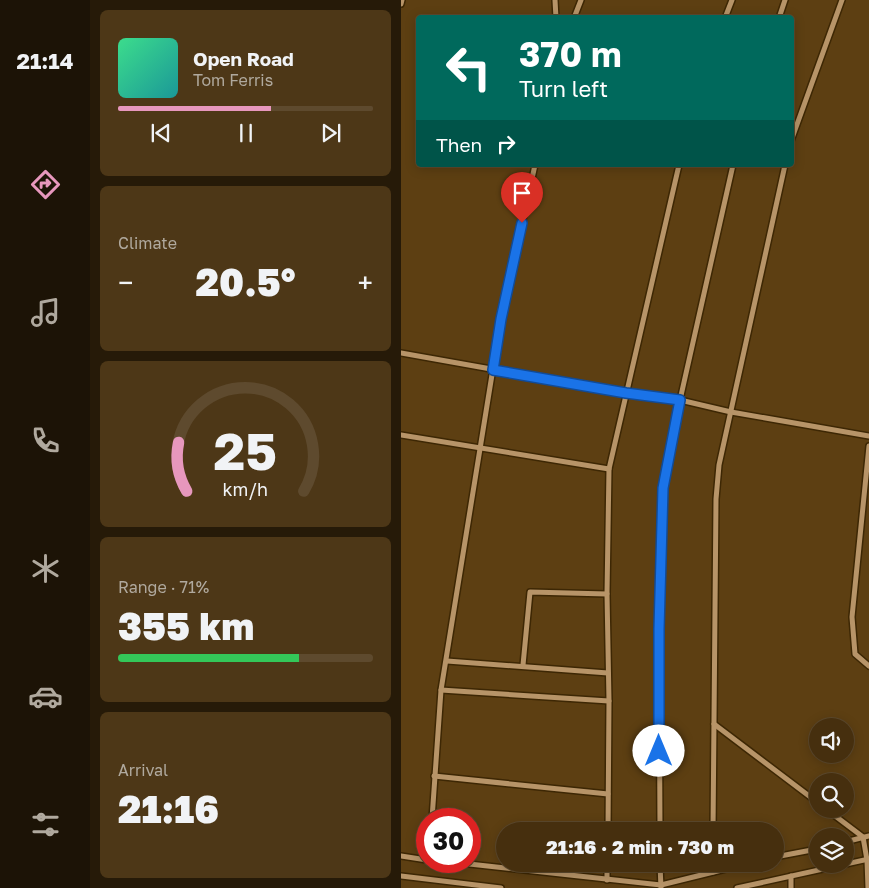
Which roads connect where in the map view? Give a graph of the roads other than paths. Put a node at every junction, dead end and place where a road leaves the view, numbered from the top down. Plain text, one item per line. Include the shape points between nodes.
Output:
1 (402, 0) edge
2 (555, 0) edge
3 (581, 0) edge
4 (732, 0) edge
5 (785, 0) edge
6 (842, 0) edge
7 (401, 4) edge
8 (556, 15) edge
9 (576, 15) edge
10 (726, 15) edge
11 (780, 15) edge
12 (794, 133) edge
13 (535, 167) edge
14 (679, 167) edge
15 (733, 167) edge
16 (785, 167) edge
17 (401, 353) edge
18 (493, 370) junction
19 (626, 393) junction
20 (680, 400) junction
21 (731, 412) junction
22 (401, 435) edge
23 (869, 436) edge
24 (869, 446) edge
25 (482, 449) junction
26 (609, 469) junction
27 (607, 594) junction
28 (447, 661) junction
29 (523, 665) junction
30 (869, 666) edge
31 (608, 673) junction
32 (441, 690) junction
33 (609, 701) junction
34 (714, 724) junction
35 (434, 776) junction
36 (608, 794) junction
37 (809, 796) edge
38 (433, 808) edge
39 (839, 818) edge
40 (607, 822) edge
41 (659, 822) edge
42 (713, 822) edge
43 (866, 836) edge
44 (809, 850) edge
45 (784, 855) edge
46 (401, 856) edge
47 (416, 858) edge
48 (868, 859) edge
49 (481, 865) edge
50 (607, 872) edge
51 (660, 872) edge
52 (713, 872) edge
53 (401, 876) edge
54 (791, 876) junction
55 (607, 880) junction
56 (614, 880) junction
57 (661, 886) edge
58 (501, 888) edge
59 (614, 888) edge
60 (737, 888) edge
61 (791, 888) edge
62 (867, 888) edge

1 - 7 street
2 - 8 street
3 - 9 street
4 - 10 street
5 - 11 street
6 - 12 street
13 - 18 street
14 - 19 street
15 - 20 street
16 - 21 street
17 - 18 street
18 - 19 street
18 - 25 street
19 - 20 street
19 - 26 street
20 - 21 street
20 - 41 street via 663,488 660,546
21 - 23 street
21 - 34 street via 715,499
22 - 25 street
24 - 30 street via 852,617 855,654
25 - 26 street
25 - 28 street
26 - 27 street
27 - 29 street via 531,592
27 - 31 street
28 - 29 street
28 - 32 street
29 - 31 street
31 - 33 street
32 - 33 street
32 - 35 street
33 - 36 street
34 - 37 street
34 - 42 street
35 - 36 street
35 - 38 street
36 - 40 street
39 - 43 street
43 - 48 street
44 - 45 street
46 - 47 street
48 - 54 street
48 - 62 street
49 - 55 street
50 - 55 street
51 - 57 street
52 - 57 street
53 - 58 street
54 - 60 street
54 - 61 street
55 - 56 street
56 - 57 street
56 - 59 street

